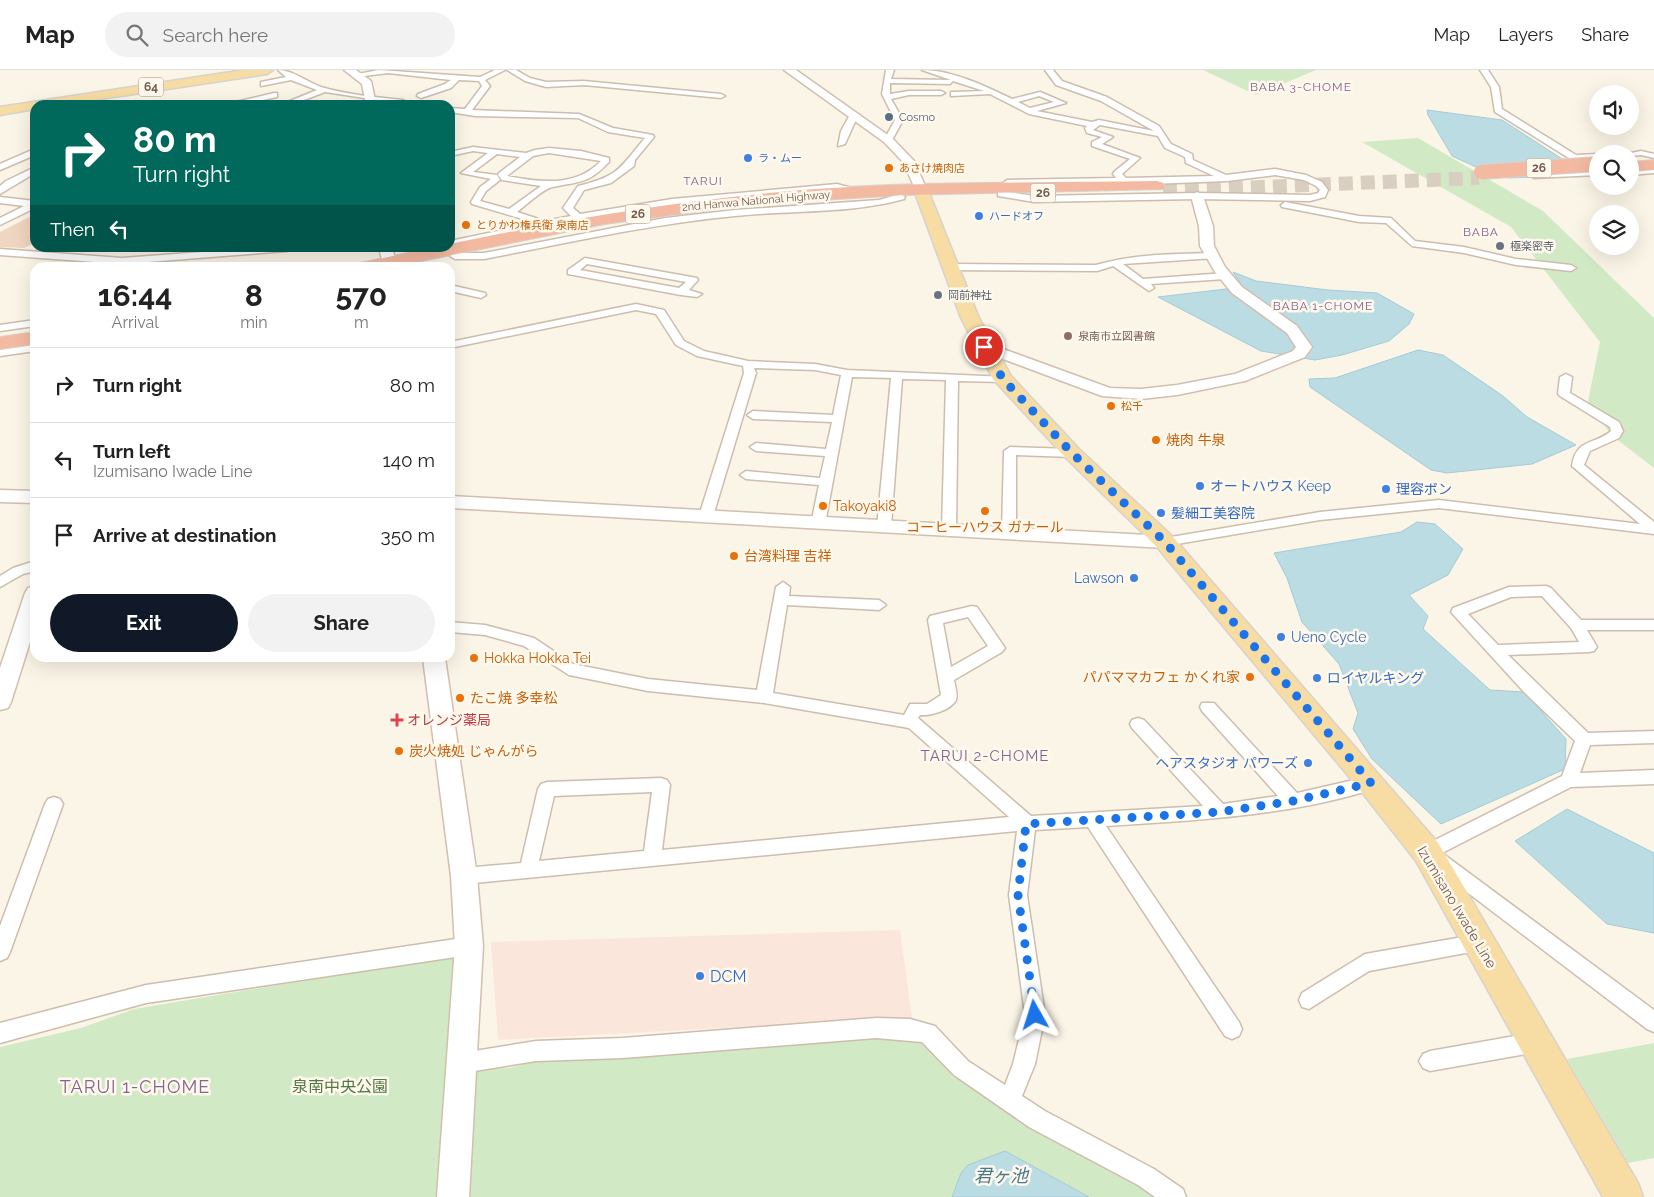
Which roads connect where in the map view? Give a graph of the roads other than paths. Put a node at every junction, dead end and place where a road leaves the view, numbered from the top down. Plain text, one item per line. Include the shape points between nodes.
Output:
1 (262, 70) edge
2 (282, 70) edge
3 (466, 70) edge
4 (501, 70) edge
5 (511, 70) edge
6 (788, 70) edge
7 (890, 70) edge
8 (926, 70) edge
9 (1049, 70) edge
10 (1484, 70) edge
11 (352, 72) edge
12 (293, 78) junction
13 (454, 78) junction
14 (481, 79) junction
15 (887, 82) junction
16 (966, 82) junction
17 (264, 84) dead end
18 (324, 90) junction
19 (941, 93) dead end
20 (996, 93) junction
21 (954, 94) dead end
22 (421, 96) dead end
23 (721, 96) dead end
24 (888, 97) junction
25 (68, 100) edge
26 (247, 100) edge
27 (280, 100) edge
28 (297, 100) edge
29 (361, 100) edge
30 (368, 100) edge
31 (1012, 101) junction
32 (30, 106) edge
33 (0, 110) edge
34 (455, 110) edge
35 (1030, 110) junction
36 (467, 111) junction
37 (854, 115) junction
38 (1093, 125) junction
39 (1162, 135) junction
40 (888, 140) junction
41 (841, 144) dead end
42 (495, 152) junction
43 (455, 153) edge
44 (30, 154) edge
45 (528, 156) junction
46 (1589, 157) edge
47 (1574, 158) junction
48 (1589, 165) edge
49 (1589, 166) edge
50 (0, 167) edge
51 (30, 172) edge
52 (1589, 172) edge
53 (0, 178) edge
54 (499, 178) junction
55 (1227, 178) junction
56 (1127, 182) junction
57 (9, 183) junction
58 (548, 185) junction
59 (0, 192) edge
60 (864, 192) junction
61 (915, 194) junction
62 (1001, 194) junction
63 (1197, 196) junction
64 (1242, 197) junction
65 (0, 200) edge
66 (30, 204) edge
67 (30, 207) edge
68 (511, 212) junction
69 (578, 217) junction
70 (0, 222) edge
71 (543, 225) junction
72 (455, 249) edge
73 (455, 250) edge
74 (0, 252) edge
75 (236, 252) edge
76 (427, 252) edge
77 (445, 252) edge
78 (1212, 256) junction
79 (389, 259) edge
80 (402, 262) edge
81 (409, 262) edge
82 (410, 262) edge
83 (412, 262) edge
84 (1114, 262) junction
85 (949, 267) junction
86 (622, 268) junction
87 (1571, 268) dead end
88 (1225, 276) junction
89 (610, 278) junction
90 (1142, 282) junction
91 (658, 287) junction
92 (455, 289) edge
93 (1152, 290) dead end
94 (681, 292) junction
95 (697, 294) dead end
96 (481, 295) dead end
97 (643, 308) junction
98 (30, 324) edge
99 (0, 328) edge
100 (30, 331) edge
101 (0, 335) edge
102 (30, 339) edge
103 (0, 343) edge
104 (455, 344) edge
105 (984, 347) junction
106 (30, 349) edge
107 (0, 353) edge
108 (748, 364) junction
109 (847, 373) junction
110 (897, 376) junction
111 (1566, 377) dead end
112 (952, 378) junction
113 (1003, 379) junction
114 (753, 414) dead end
115 (838, 419) junction
116 (756, 447) dead end
117 (832, 453) junction
118 (1072, 453) junction
119 (746, 476) dead end
120 (826, 482) junction
121 (0, 496) edge
122 (30, 497) edge
123 (455, 502) edge
124 (706, 516) junction
125 (818, 524) junction
126 (884, 527) junction
127 (949, 530) junction
128 (1654, 530) edge
129 (1009, 533) junction
130 (1165, 542) junction
131 (30, 567) edge
132 (0, 582) edge
133 (879, 605) dead end
134 (30, 609) edge
135 (1577, 625) junction
136 (1654, 625) edge
137 (455, 627) edge
138 (1496, 650) junction
139 (435, 662) edge
140 (945, 678) junction
141 (764, 697) junction
142 (0, 702) edge
143 (1208, 707) dead end
144 (908, 722) junction
145 (1138, 724) dead end
146 (1654, 737) edge
147 (1584, 739) junction
148 (1654, 777) edge
149 (1569, 780) junction
150 (1371, 783) junction
151 (1293, 801) junction
152 (54, 804) dead end
153 (1219, 812) junction
154 (1092, 820) junction
155 (1026, 824) junction
156 (1427, 852) junction
157 (652, 859) junction
158 (528, 870) junction
159 (464, 876) junction
160 (1480, 943) junction
161 (469, 946) junction
162 (0, 952) edge
163 (1309, 1000) dead end
164 (1654, 1022) edge
165 (1232, 1029) dead end
166 (0, 1033) edge
167 (1538, 1042) junction
168 (1430, 1061) dead end
169 (462, 1063) junction
170 (1010, 1101) junction
171 (454, 1197) edge
172 (1175, 1197) edge
173 (1624, 1197) edge

1 - 25 main road, 64
2 - 12 street
3 - 13 street
4 - 14 street
5 - 23 street via 525,79 542,83 584,83
6 - 37 street
7 - 15 street
8 - 16 street
9 - 39 street via 1059,83 1104,99 1156,128
10 - 47 street via 1494,87 1498,110
11 - 13 street via 388,71
11 - 30 street via 368,84
12 - 17 street
12 - 18 street
13 - 14 street
13 - 22 street via 448,86
14 - 36 street via 486,86
15 - 16 street
15 - 24 street
16 - 20 street
18 - 28 street
18 - 29 street
19 - 24 street
20 - 21 street
20 - 31 street
24 - 40 street via 900,120 899,128
26 - 27 street via 272,94
31 - 35 street
31 - 35 street via 1040,94 1062,103
32 - 33 main road, 64
34 - 36 street
35 - 38 street
36 - 69 street via 475,114 579,116 610,130 649,135 631,164 608,181 581,188 568,208
37 - 40 street
37 - 41 street
38 - 39 street via 1100,122
38 - 56 street via 1090,131 1109,137 1095,144 1136,158 1117,174
39 - 55 street via 1168,146 1189,156 1189,161
40 - 61 street via 908,161
42 - 43 street via 472,149
42 - 45 street
42 - 54 street via 465,173
44 - 50 street
45 - 54 street
45 - 58 street via 546,150 606,160 585,176 564,185
46 - 47 street
47 - 49 street
48 - 52 highway, 26, bridge via 1480,175
51 - 57 street
53 - 57 street
54 - 58 street
54 - 68 street via 483,189 475,202
55 - 56 street
55 - 64 street via 1275,172 1292,174 1313,180 1324,190 1310,198
56 - 61 street via 976,183
57 - 59 street
58 - 68 street
60 - 61 highway, 2nd Hanwa National Highway / 26
60 - 69 street via 836,188 725,196
60 - 83 highway, 2nd Hanwa National Highway / 26 via 675,208 602,220
61 - 62 highway, 2nd Hanwa National Highway / 26
61 - 62 highway, 2nd Hanwa National Highway / 26 via 1160,188
61 - 73 highway, 2nd Hanwa National Highway / 26 via 670,214
61 - 85 main road, Izumisano Iwade Line
62 - 63 street via 1034,199
63 - 64 street
63 - 78 street
64 - 87 street via 1359,219 1388,220 1412,243 1516,262
65 - 66 street
67 - 70 street
68 - 71 street
69 - 71 street
71 - 72 street
74 - 75 street via 122,261
76 - 81 street
77 - 82 highway, 2nd Hanwa National Highway / 26
78 - 84 street
78 - 88 street
79 - 80 highway, 2nd Hanwa National Highway / 26
84 - 85 street via 1097,268
84 - 90 street
85 - 105 main road, Izumisano Iwade Line
86 - 89 street
86 - 89 street via 585,261 572,272
86 - 94 street via 693,280
88 - 90 street
88 - 105 street via 1259,308 1294,330 1304,347 1299,354 1239,378 1141,394 1108,393
89 - 91 street
90 - 93 street
91 - 94 street
91 - 97 street via 647,297
92 - 96 street
94 - 95 street
97 - 104 street
97 - 108 street via 660,312 680,343 701,354
98 - 99 street
100 - 101 highway
102 - 103 highway
105 - 113 main road, Izumisano Iwade Line
106 - 107 street
108 - 109 street via 815,367
108 - 124 street via 750,373
109 - 110 street
109 - 115 street
110 - 112 street
110 - 126 street
111 - 128 street via 1564,394 1615,425 1616,430 1615,435 1586,447 1579,456 1578,466
112 - 113 street
112 - 127 street
113 - 118 main road, Izumisano Iwade Line
114 - 115 street
115 - 117 street
116 - 117 street
117 - 120 street
118 - 129 street via 1010,451
118 - 130 main road, Izumisano Iwade Line
119 - 120 street
120 - 125 street
121 - 122 street
123 - 124 street
124 - 125 street
125 - 126 street
126 - 127 street
127 - 129 street
128 - 130 street via 1438,504 1320,516
129 - 130 street
130 - 150 main road, Izumisano Iwade Line
131 - 132 street
133 - 141 street via 782,593
134 - 142 street
135 - 136 street
135 - 138 street via 1589,647
135 - 138 street via 1546,591 1509,592 1458,612
137 - 141 street via 485,630 529,642 569,669 648,685
138 - 147 street via 1530,688
139 - 159 street
140 - 140 street via 997,648 972,612 935,620
140 - 144 street via 949,698 929,710 916,708
141 - 144 street
143 - 151 street
144 - 155 street via 914,723
145 - 153 street
146 - 147 street
147 - 149 street
148 - 149 street
149 - 156 street
150 - 151 street
150 - 156 main road, Izumisano Iwade Line
151 - 153 street
152 - 162 street
153 - 154 street
154 - 155 street
154 - 165 street
155 - 157 street
155 - 170 street via 1018,895 1035,1015 1024,1064
156 - 160 main road, Izumisano Iwade Line
156 - 164 street
157 - 158 street
157 - 158 street via 661,785 547,789
158 - 159 street
159 - 161 street
160 - 163 street via 1365,963
160 - 167 main road, Izumisano Iwade Line
161 - 166 street via 146,994
161 - 169 street
167 - 168 street
167 - 173 main road, Izumisano Iwade Line
169 - 170 street via 536,1051 623,1048 876,1028 910,1029 928,1033 961,1068
169 - 171 street
170 - 172 street via 1037,1119 1146,1177

